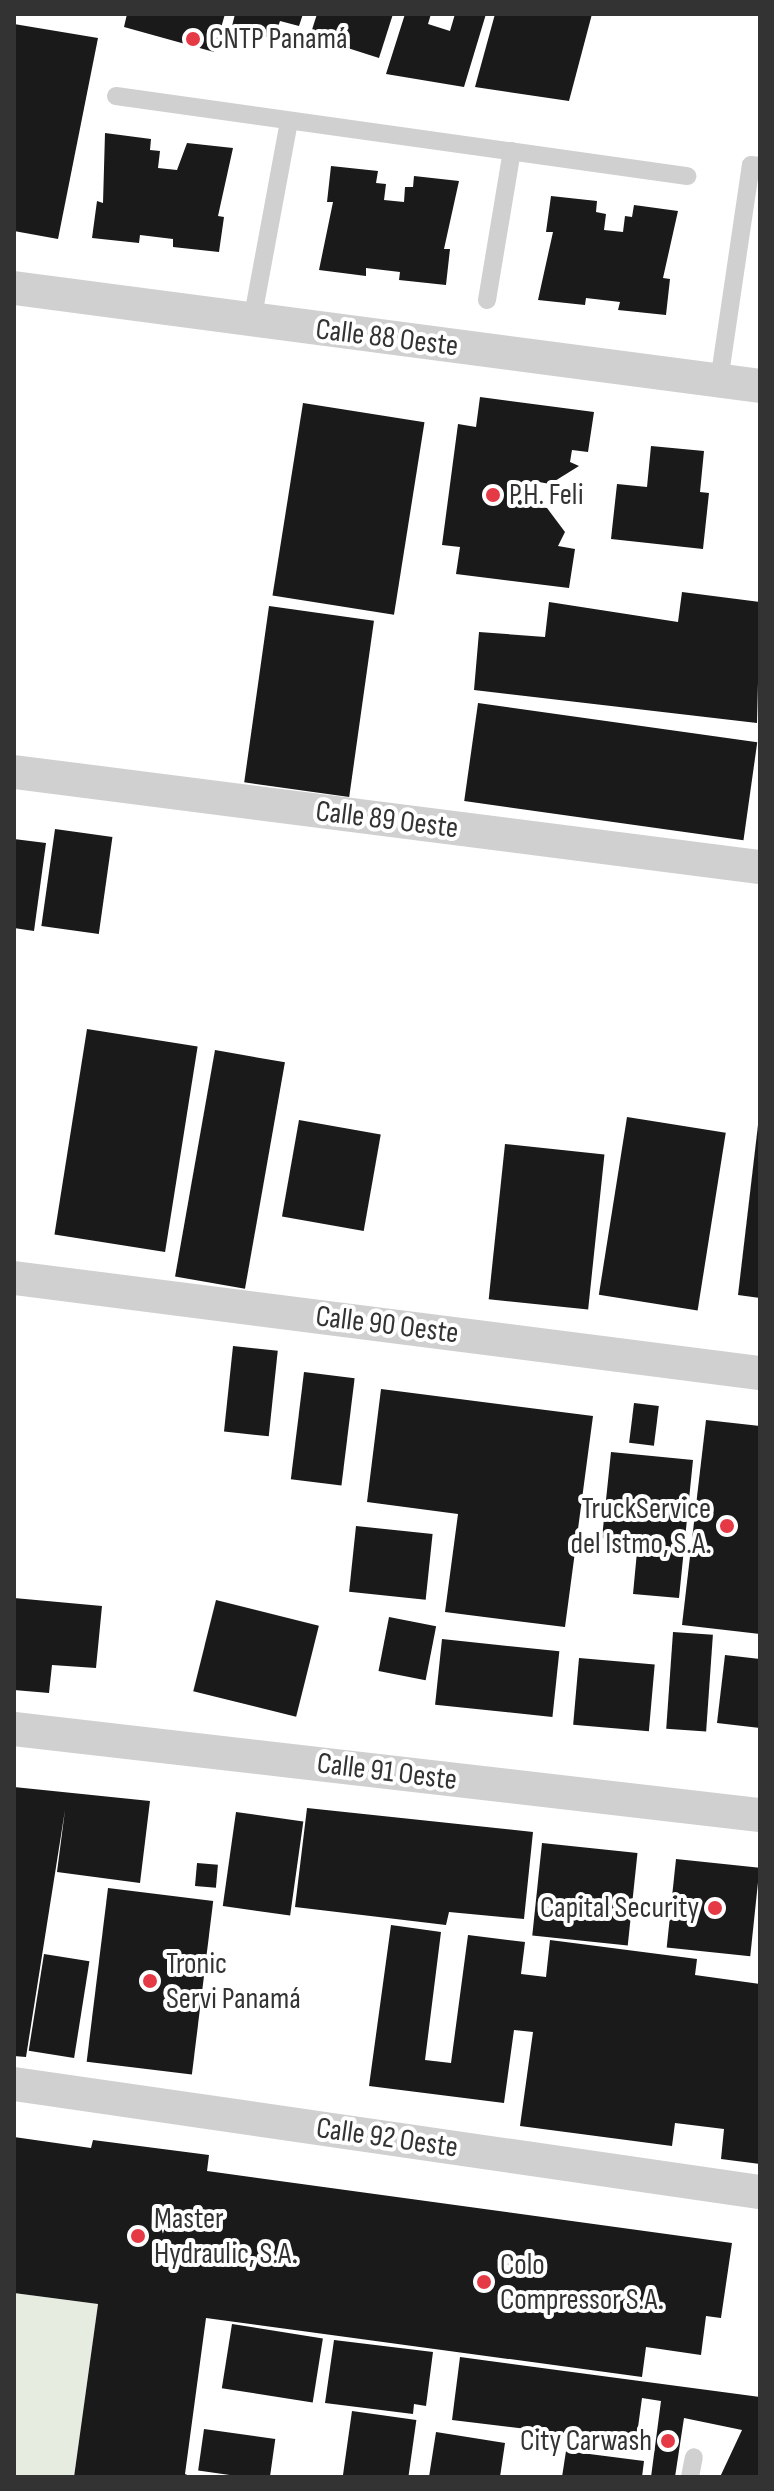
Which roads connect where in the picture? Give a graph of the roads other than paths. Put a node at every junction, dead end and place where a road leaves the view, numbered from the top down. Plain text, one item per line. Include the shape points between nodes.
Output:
1 (116, 96) dead end
2 (289, 121) junction
3 (512, 151) junction
4 (760, 166) edge
5 (687, 176) dead end
6 (14, 288) edge
7 (487, 300) dead end
8 (252, 321) junction
9 (719, 381) junction
10 (760, 386) edge
11 (14, 772) edge
12 (760, 867) edge
13 (14, 1278) edge
14 (760, 1373) edge
15 (14, 1729) edge
16 (760, 1815) edge
17 (14, 2084) edge
18 (760, 2192) edge
19 (694, 2457) dead end
20 (690, 2477) edge

1 - 2 lane
2 - 3 lane
2 - 8 lane
3 - 5 lane
3 - 7 lane
4 - 9 lane via 751,165
6 - 8 street, Calle 88 Oeste
8 - 9 street, Calle 88 Oeste
9 - 10 street, Calle 88 Oeste
11 - 12 street, Calle 89 Oeste
13 - 14 street, Calle 90 Oeste
15 - 16 street, Calle 91 Oeste
17 - 18 street, Calle 92 Oeste
19 - 20 lane

